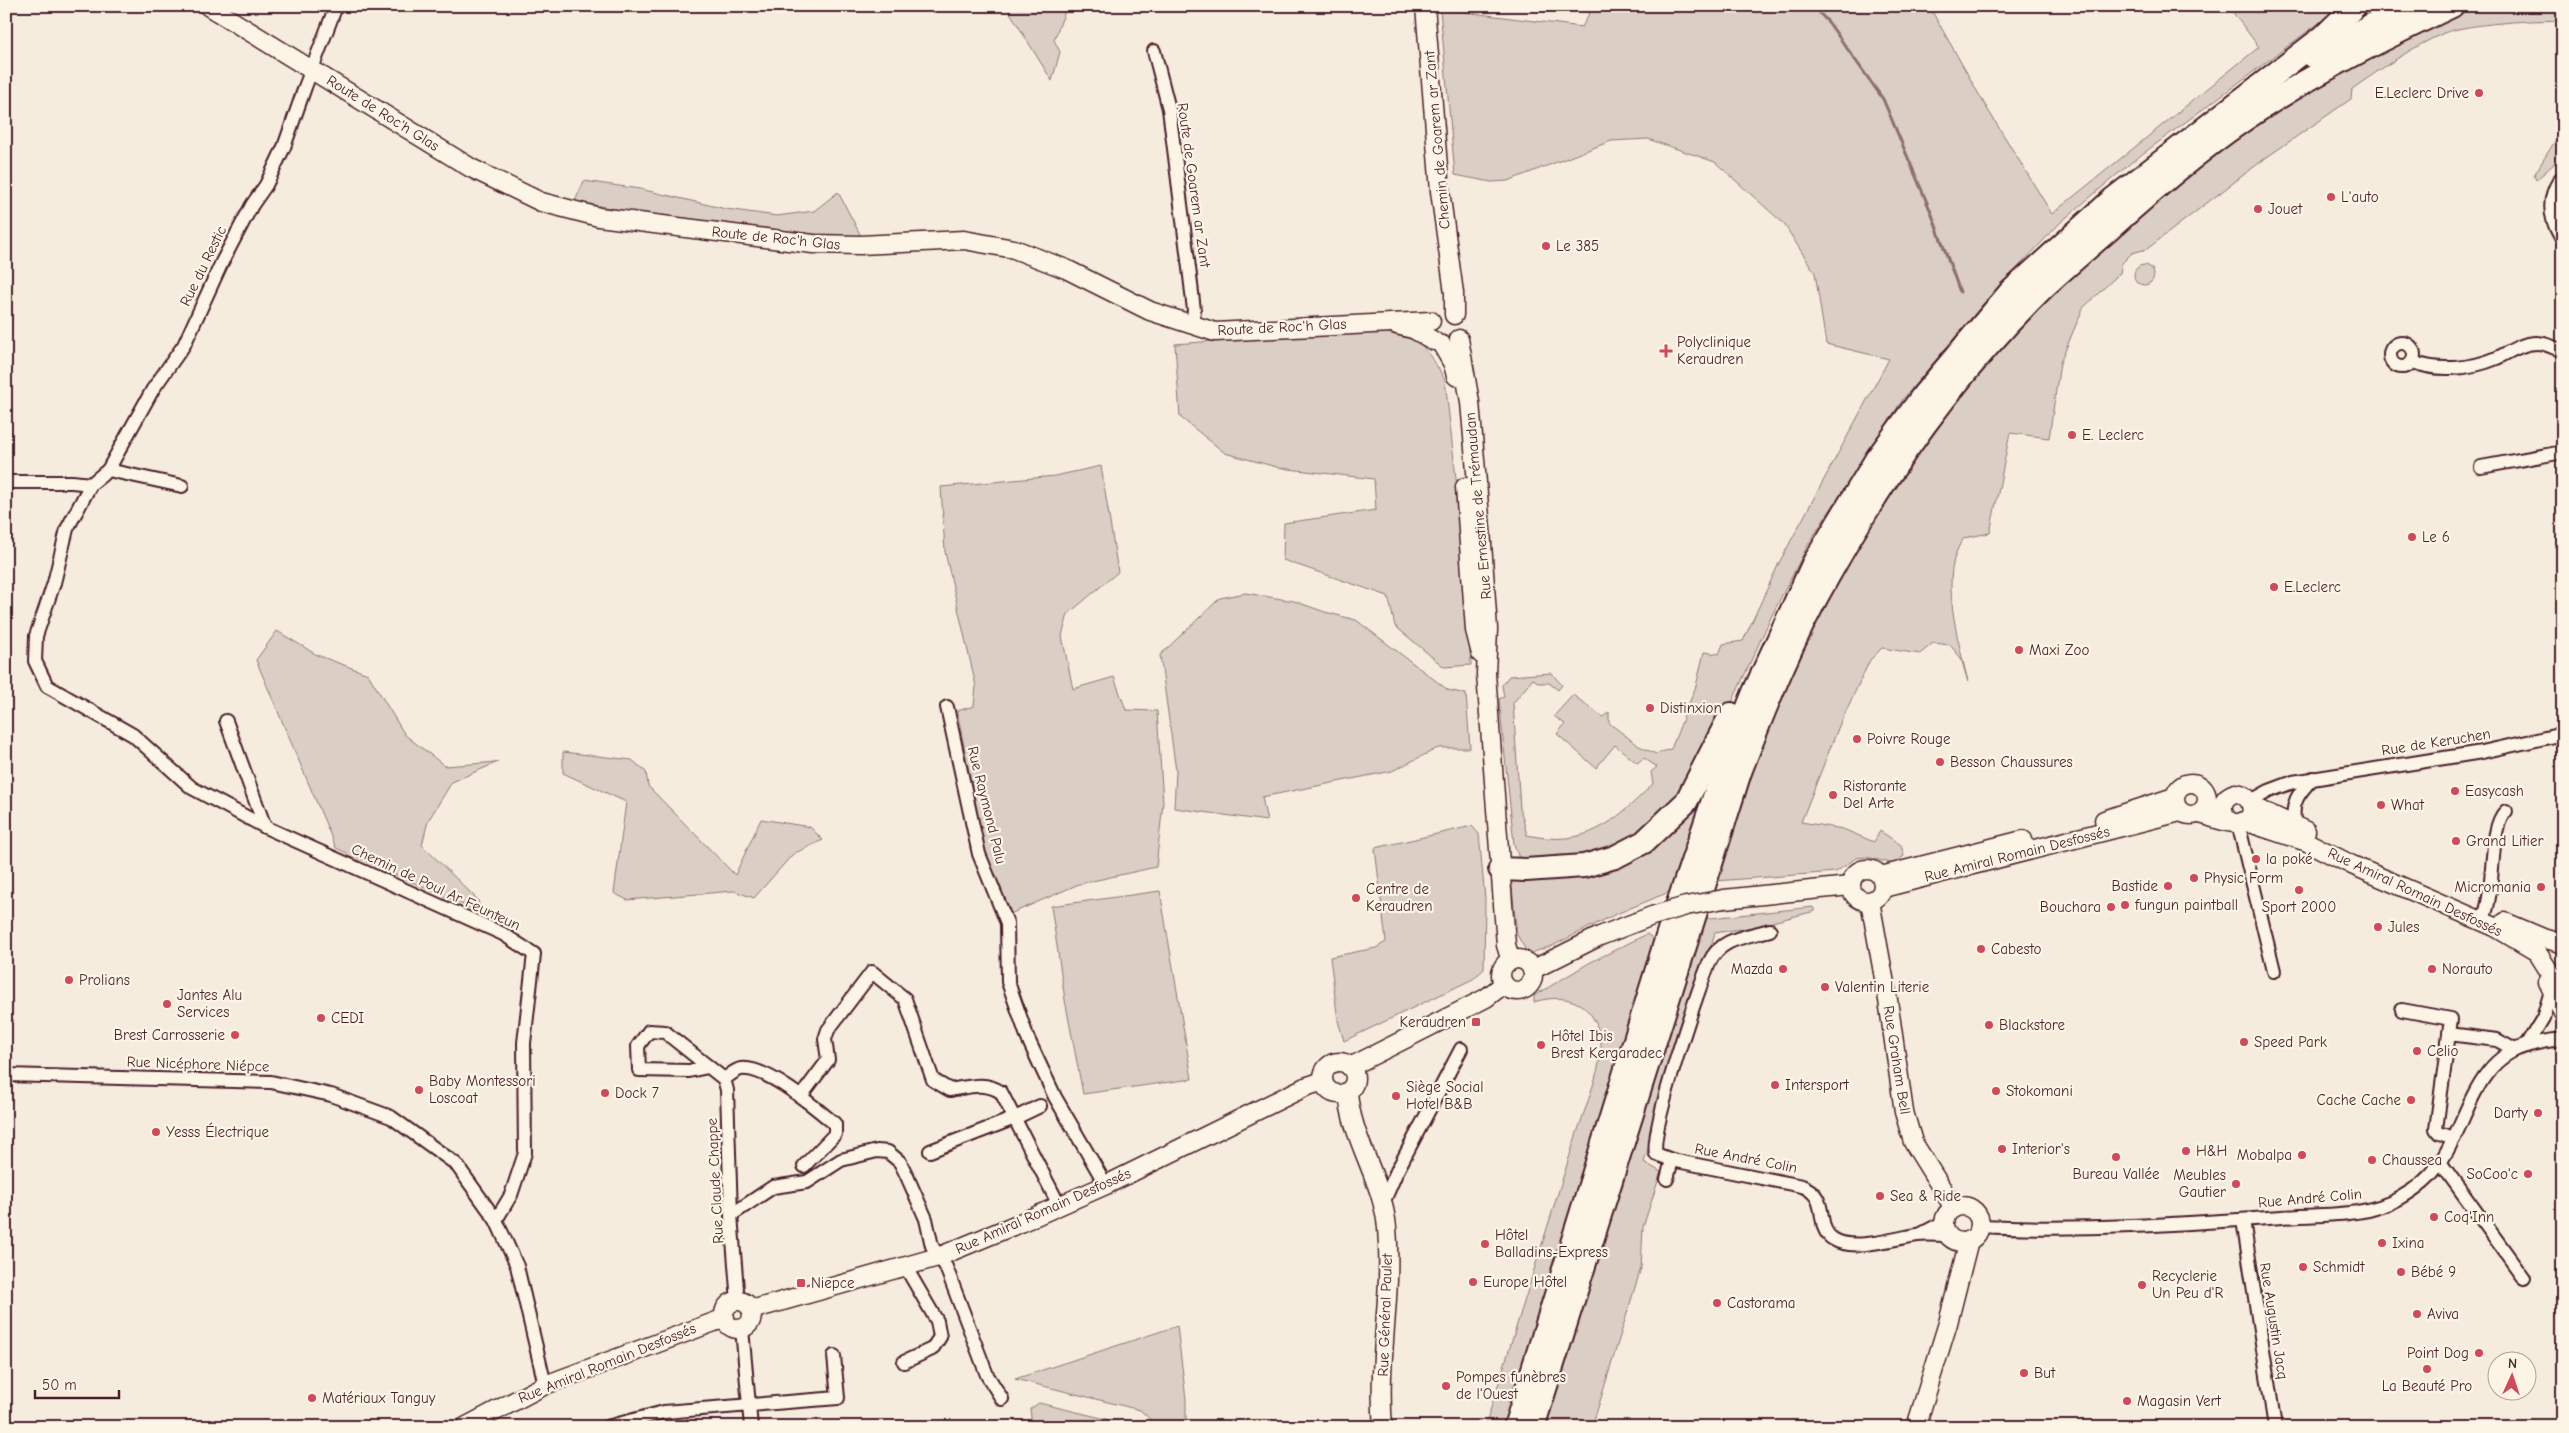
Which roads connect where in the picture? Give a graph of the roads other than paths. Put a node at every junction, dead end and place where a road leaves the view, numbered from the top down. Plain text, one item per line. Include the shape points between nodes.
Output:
1 (208, 6) edge
2 (336, 6) edge
3 (1425, 6) edge
4 (2355, 6) edge
5 (2407, 6) edge
6 (2452, 6) edge
7 (1154, 51) dead end
8 (312, 69) junction
9 (2264, 83) junction
10 (2563, 182) edge
11 (2563, 233) edge
12 (1442, 316) junction
13 (1382, 322) junction
14 (1192, 326) junction
15 (1459, 339) junction
16 (1438, 343) junction
17 (2563, 351) edge
18 (2412, 362) dead end
19 (2563, 452) edge
20 (2481, 467) dead end
21 (108, 470) junction
22 (6, 482) edge
23 (90, 484) junction
24 (182, 486) dead end
25 (1813, 564) junction
26 (1486, 674) junction
27 (947, 707) dead end
28 (226, 721) dead end
29 (2563, 734) edge
30 (2313, 778) junction
31 (2204, 789) junction
32 (2230, 795) junction
33 (2177, 805) junction
34 (2506, 811) dead end
35 (2199, 814) junction
36 (2243, 814) junction
37 (2295, 825) junction
38 (266, 827) junction
39 (1500, 869) junction
40 (1882, 882) junction
41 (1850, 886) junction
42 (1870, 901) junction
43 (2484, 917) junction
44 (1770, 930) dead end
45 (2563, 944) edge
46 (1511, 961) junction
47 (1532, 970) junction
48 (2274, 971) dead end
49 (1504, 984) junction
50 (2557, 992) edge
51 (2402, 1010) dead end
52 (2563, 1013) edge
53 (2449, 1034) junction
54 (2563, 1040) edge
55 (2520, 1048) junction
56 (1461, 1049) dead end
57 (708, 1067) junction
58 (1350, 1067) junction
59 (6, 1075) edge
60 (724, 1079) junction
61 (1322, 1081) junction
62 (802, 1095) junction
63 (1345, 1099) junction
64 (1040, 1106) dead end
65 (1015, 1118) junction
66 (2454, 1138) junction
67 (930, 1151) dead end
68 (1672, 1160) junction
69 (2440, 1162) junction
70 (804, 1166) dead end
71 (1667, 1179) dead end
72 (1106, 1184) junction
73 (1383, 1203) junction
74 (1060, 1207) junction
75 (731, 1215) junction
76 (496, 1220) junction
77 (2243, 1220) junction
78 (1958, 1228) junction
79 (938, 1257) junction
80 (905, 1266) junction
81 (2524, 1278) dead end
82 (745, 1306) junction
83 (725, 1318) junction
84 (742, 1328) junction
85 (834, 1356) dead end
86 (904, 1362) dead end
87 (545, 1385) junction
88 (1002, 1399) dead end
89 (750, 1405) junction
90 (465, 1427) edge
91 (607, 1427) edge
92 (751, 1427) edge
93 (1383, 1427) edge
94 (1515, 1427) edge
95 (1533, 1427) edge
96 (1916, 1427) edge
97 (2275, 1427) edge

1 - 8 street, Route de Roc'h Glas
2 - 8 street, Rue du Restic
3 - 12 street, Chemin de Goarem ar Zant via 1440,182 1454,293
4 - 9 highway via 2324,36
5 - 9 highway
6 - 95 highway via 2357,52 2261,108 2147,195 2041,291 1938,409 1892,471 1828,576 1770,696 1740,772
7 - 14 street, Route de Goarem ar Zant via 1170,117 1193,301
8 - 14 street, Route de Roc'h Glas via 472,168 514,190 568,211 813,244 940,240 988,243 1038,258 1150,311
8 - 21 street, Rue du Restic via 284,147 266,185 226,254 184,345 153,389
9 - 25 highway via 2113,199 2010,292 1924,394 1878,458
10 - 11 main road via 2554,210
12 - 13 street, Route de Roc'h Glas
12 - 15 street via 1462,325
12 - 16 street via 1429,328
13 - 14 street, Route de Roc'h Glas via 1243,332 1215,332
13 - 16 street, Route de Roc'h Glas via 1413,329
15 - 16 street via 1448,345
15 - 26 street, Rue Ernestine de Trémaudan via 1470,402 1482,538 1488,629
16 - 26 street, Rue Ernestine de Trémaudan via 1456,374 1475,630
17 - 18 street via 2535,343 2475,365 2426,367
19 - 20 street
21 - 23 street, Rue du Restic
21 - 24 street
22 - 23 street
23 - 38 street, Chemin de Poul Ar Feunteun via 67,528 54,583 36,636 35,661 47,686 133,735 192,788
25 - 39 highway via 1686,802 1644,842 1615,857 1584,866
25 - 94 highway via 1754,692 1713,799 1667,936
26 - 39 street, Rue Ernestine de Trémaudan
27 - 72 street, Rue Raymond Palu via 979,854 1007,923 1008,982 1028,1039 1055,1097
28 - 38 street
29 - 30 street, Rue de Keruchen via 2491,750
30 - 36 street, Rue de Keruchen via 2280,786
30 - 37 street via 2293,804
31 - 32 street
31 - 33 street via 2196,784 2186,784 2178,789
31 - 35 street via 2207,801
32 - 36 street via 2244,795
32 - 36 street via 2224,800 2224,815
33 - 35 street via 2189,816
33 - 40 street, Rue Amiral Romain Desfossés
34 - 43 street via 2497,829 2490,901
35 - 36 street, Rue Amiral Romain Desfossés
36 - 37 street, Rue Amiral Romain Desfossés
36 - 43 street, Rue Amiral Romain Desfossés via 2352,865
36 - 48 street
37 - 43 street, Rue Amiral Romain Desfossés
38 - 76 street, Chemin de Poul Ar Feunteun via 503,934 534,954 524,1043 525,1153 511,1195
39 - 46 street, Rue Ernestine de Trémaudan via 1506,945
40 - 41 street via 1872,870 1861,870 1853,876
40 - 42 street via 1879,896
41 - 42 street via 1859,900
41 - 47 street, bridge via 1686,906 1600,936
42 - 78 street, Rue Graham Bell via 1904,1112 1913,1142
43 - 45 street, Rue Amiral Romain Desfossés
43 - 50 street, Rue Amiral Romain Desfossés via 2537,952 2547,969 2546,979
44 - 68 street via 1724,943 1709,962 1672,1074 1656,1135 1656,1154
46 - 47 street via 1521,960
46 - 49 street via 1501,973
47 - 49 street via 1532,980 1523,990 1511,990
49 - 58 street via 1486,998
50 - 52 street, Rue Amiral Romain Desfossés
50 - 55 street via 2544,1018
51 - 53 street via 2451,1019
53 - 55 street via 2497,1040
53 - 66 street via 2436,1129 2439,1134
54 - 55 street, Rue André Colin
55 - 66 street, Rue André Colin via 2499,1060 2484,1075
56 - 73 street, Rue Général Paulet
57 - 57 street via 665,1032 649,1031 638,1046 639,1070 689,1072
57 - 60 street
58 - 61 street via 1334,1063 1325,1070
58 - 63 street via 1355,1079
59 - 76 street, Rue Nicéphore Niépce via 271,1082 331,1095 391,1117 456,1164
60 - 62 street via 740,1070 754,1070
60 - 75 street, Rue Claude Chappe
61 - 63 street via 1327,1090
61 - 72 street, Rue Amiral Romain Desfossés
62 - 65 street via 828,1060 825,1039 828,1030 872,972 906,999 933,1080 950,1090 982,1084 992,1086 1001,1092
62 - 70 street via 835,1124 835,1134
63 - 73 street, Rue Général Paulet
64 - 65 street
65 - 67 street
65 - 74 street
66 - 69 street, Rue André Colin
68 - 71 street, Rue André Colin
68 - 78 street, Rue André Colin via 1811,1190 1820,1204 1827,1231 1838,1241 1860,1244
69 - 77 street, Rue André Colin via 2429,1177 2392,1203 2361,1211
69 - 81 street
72 - 74 street, Rue Amiral Romain Desfossés
73 - 93 street, Rue Général Paulet via 1388,1249
74 - 79 street, Rue Amiral Romain Desfossés
75 - 79 street via 773,1187 807,1182 842,1160 877,1151 888,1152 900,1162 906,1174 926,1218
75 - 82 street, Rue Claude Chappe
76 - 87 street, Rue Nicéphore Niépce via 517,1266
77 - 78 street, Rue André Colin via 2054,1229
77 - 97 street, Rue Augustin Jacq
78 - 96 street, Rue Graham Bell via 1960,1276
79 - 80 street, Rue Amiral Romain Desfossés
79 - 88 street via 946,1267 987,1375
80 - 82 street, Rue Amiral Romain Desfossés
80 - 86 street via 937,1321 940,1337 932,1349
82 - 83 street via 728,1307
82 - 84 street via 751,1321
83 - 84 street via 731,1327
83 - 87 street, Rue Amiral Romain Desfossés
84 - 89 street
85 - 89 street via 838,1398
87 - 90 street, Rue Amiral Romain Desfossés
89 - 91 street via 664,1412
89 - 92 street

